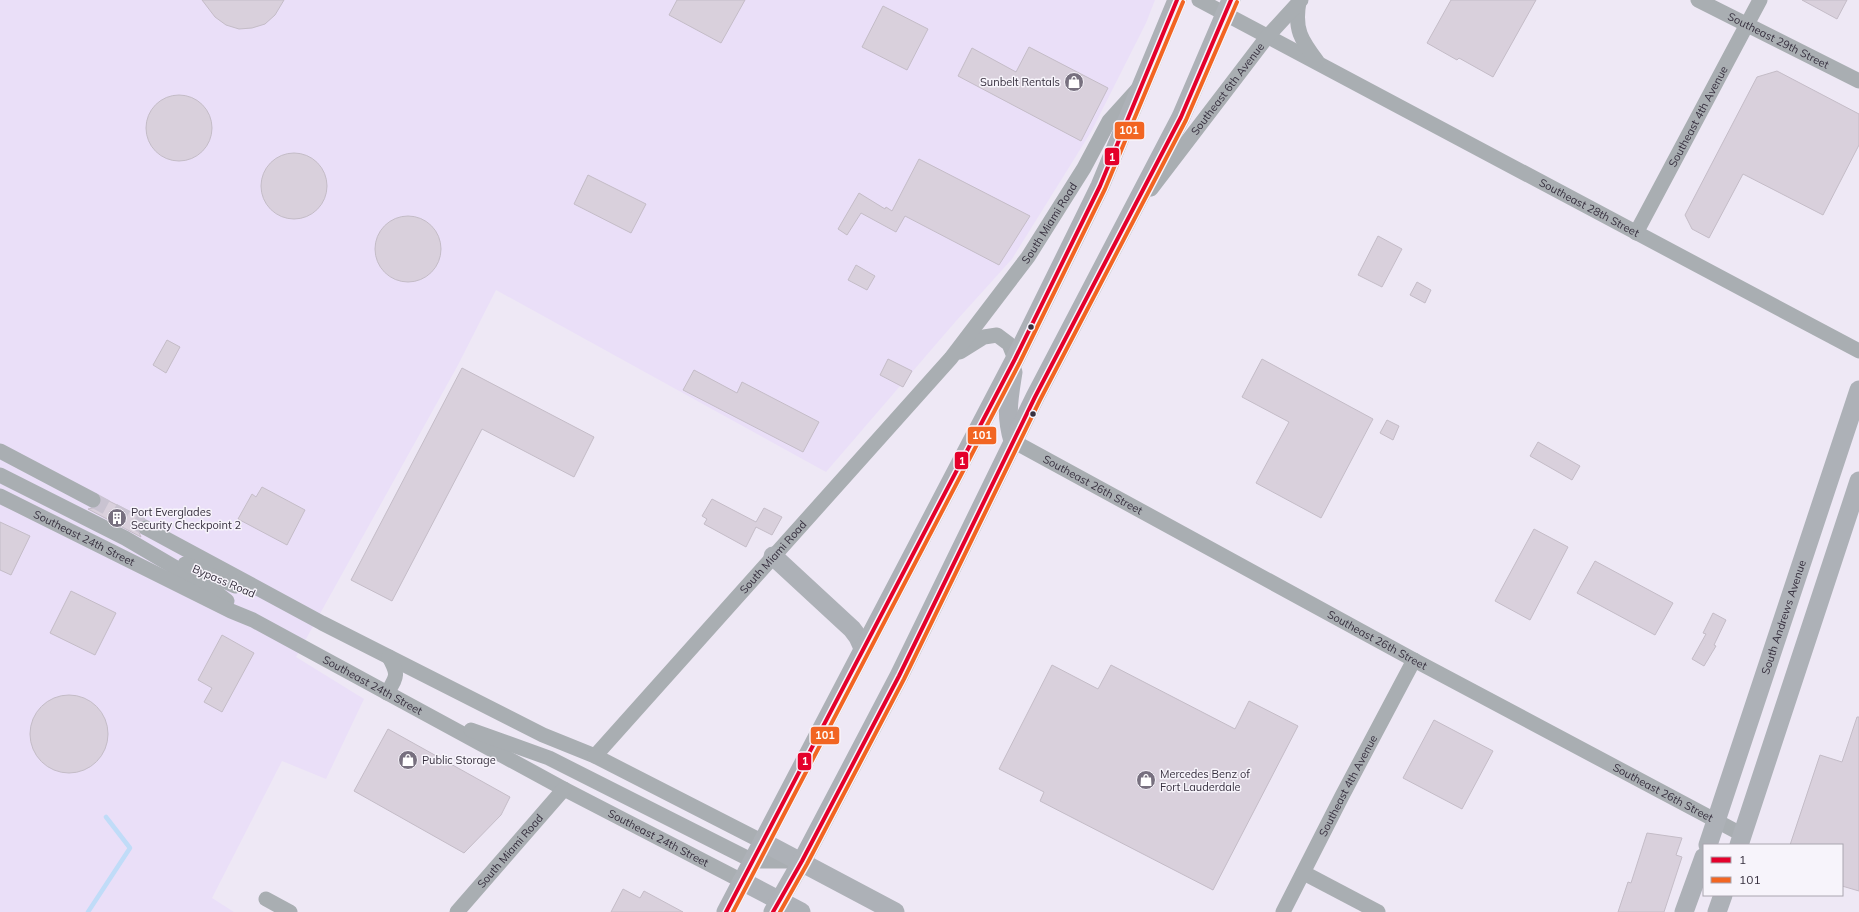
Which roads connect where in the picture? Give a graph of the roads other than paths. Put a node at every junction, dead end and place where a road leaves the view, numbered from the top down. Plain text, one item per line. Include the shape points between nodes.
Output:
1 (1176, 0) edge
2 (1199, 0) edge
3 (1698, 0) edge
4 (1760, 0) edge
5 (1300, 1) edge
6 (1228, 7) edge
7 (1746, 25) junction
8 (1267, 37) junction
9 (1320, 65) junction
10 (1859, 81) edge
11 (1142, 85) junction
12 (1128, 218) junction
13 (1636, 233) junction
14 (1859, 351) edge
15 (951, 358) junction
16 (1014, 359) junction
17 (1859, 390) edge
18 (1013, 441) junction
19 (0, 451) edge
20 (0, 474) edge
21 (1859, 481) edge
22 (0, 496) edge
23 (93, 500) tunnel mouth
24 (146, 528) tunnel mouth
25 (125, 538) junction
26 (773, 556) junction
27 (253, 620) junction
28 (322, 623) junction
29 (863, 648) junction
30 (389, 657) junction
31 (1414, 660) junction
32 (387, 693) junction
33 (426, 714) junction
34 (595, 756) junction
35 (564, 789) junction
36 (1717, 821) junction
37 (1741, 840) edge
38 (763, 842) junction
39 (1708, 844) edge
40 (1703, 860) edge
41 (753, 861) junction
42 (802, 861) junction
43 (1304, 872) junction
44 (742, 881) junction
45 (1723, 896) edge
46 (266, 899) dead end
47 (776, 906) edge
48 (290, 912) edge
49 (457, 912) edge
50 (726, 912) edge
51 (801, 912) edge
52 (895, 912) edge
53 (1283, 912) edge
54 (1378, 912) edge
55 (1684, 912) edge
56 (1717, 912) edge

1 - 11 main road
2 - 6 street, Southeast 28th Street
3 - 7 street, Southeast 29th Street
4 - 7 street, Southeast 4th Avenue
5 - 8 street, Southeast 6th Avenue
5 - 9 street, Southeast 28th Street via 1296,16 1302,42
6 - 8 street, Southeast 28th Street
6 - 12 main road via 1181,118
7 - 10 street, Southeast 29th Street
7 - 13 street, Southeast 4th Avenue
8 - 9 street, Southeast 28th Street
8 - 12 street, Southeast 6th Avenue
9 - 13 street, Southeast 28th Street
11 - 15 street, South Miami Road via 1109,121 1084,168 1028,257
11 - 16 main road via 1100,186
12 - 18 main road
13 - 14 street, Southeast 28th Street
15 - 16 street, South Miami Road via 984,336 997,335 1008,344
15 - 26 street, South Miami Road
16 - 18 main road via 1008,407 1008,424
16 - 29 main road
17 - 36 main road, South Andrews Avenue
18 - 31 street, Southeast 26th Street
18 - 42 main road via 903,669
19 - 23 street
20 - 25 street, Bypass Road
21 - 37 main road
22 - 27 street, Southeast 24th Street
24 - 28 street
25 - 27 street, Bypass Road via 210,588
25 - 28 street, Bypass Road
26 - 29 main road via 852,629
26 - 34 street, South Miami Road
27 - 32 street, Southeast 24th Street
28 - 30 street
29 - 38 main road
30 - 32 street via 397,671
30 - 34 street via 543,735
31 - 36 street, Southeast 26th Street
31 - 43 street, Southeast 4th Avenue
32 - 33 street, Southeast 24th Street
33 - 35 street, Southeast 24th Street
33 - 41 street via 549,758
34 - 38 street
35 - 44 street, Southeast 24th Street
35 - 49 street, South Miami Road
36 - 37 street, Southeast 26th Street
36 - 39 main road, South Andrews Avenue
38 - 41 main road
38 - 42 main road
40 - 55 main road
41 - 42 street
41 - 44 main road
42 - 47 main road
42 - 52 main road
43 - 53 street, Southeast 4th Avenue
43 - 54 street
44 - 47 main road
44 - 50 main road
45 - 56 main road
46 - 48 street
47 - 51 main road

